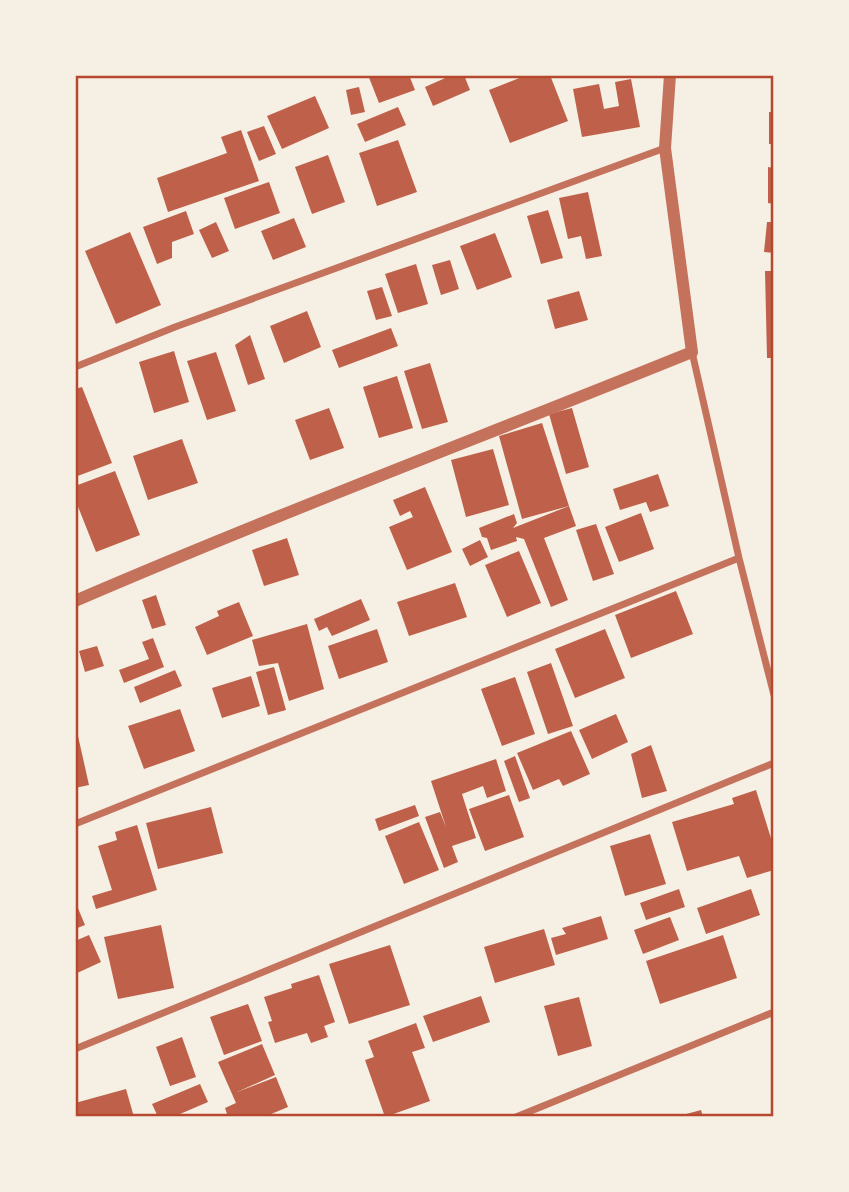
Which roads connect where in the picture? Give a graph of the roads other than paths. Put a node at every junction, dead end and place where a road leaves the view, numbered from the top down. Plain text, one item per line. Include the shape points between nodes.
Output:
1 (670, 75) edge
2 (665, 148) junction
3 (692, 352) junction
4 (75, 367) edge
5 (739, 558) junction
6 (75, 601) edge
7 (774, 695) edge
8 (774, 763) edge
9 (75, 824) edge
10 (774, 1012) edge
11 (75, 1049) edge
12 (516, 1117) edge

1 - 2 street
2 - 3 street
2 - 4 street
3 - 5 street
3 - 6 street
5 - 7 street
5 - 9 street
8 - 11 street
10 - 12 street

